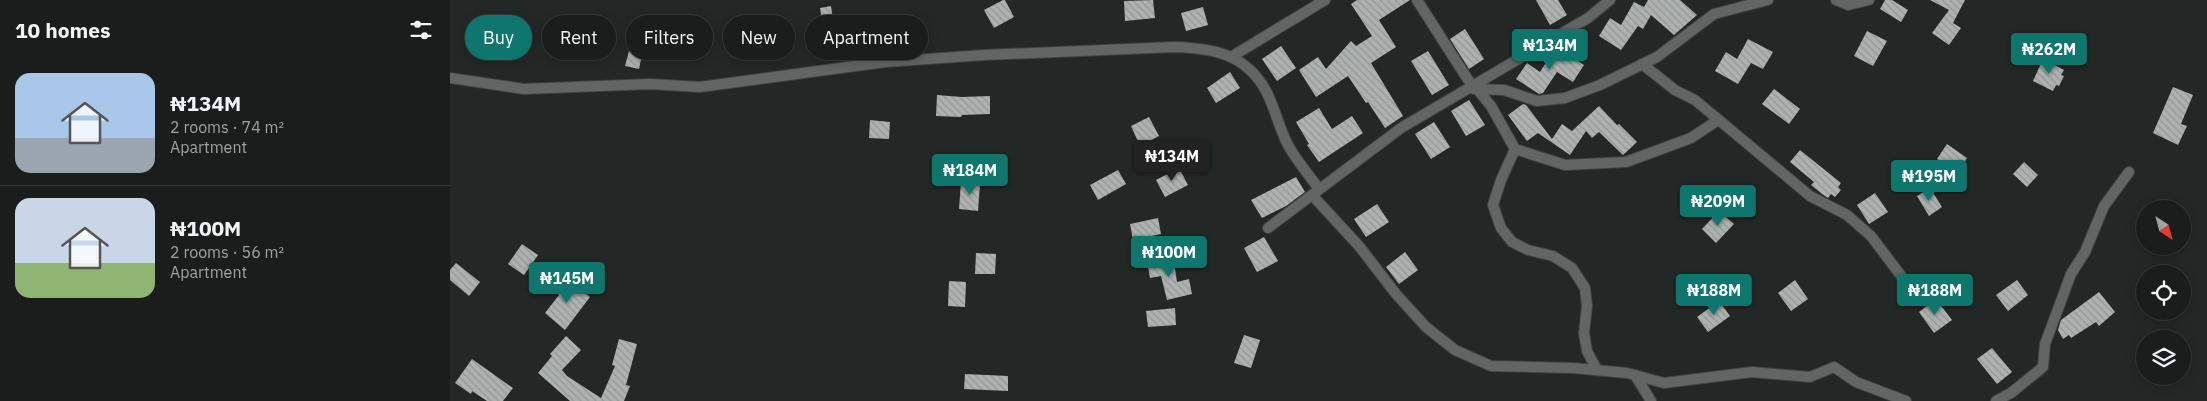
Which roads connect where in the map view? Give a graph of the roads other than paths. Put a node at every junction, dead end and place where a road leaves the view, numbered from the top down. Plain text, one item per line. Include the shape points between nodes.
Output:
1 (1325, 0) edge
2 (1417, 0) edge
3 (1610, 0) edge
4 (1768, 0) edge
5 (1836, 0) edge
6 (1869, 0) edge
7 (1230, 57) junction
8 (1642, 64) junction
9 (450, 78) edge
10 (1472, 88) junction
11 (1718, 120) junction
12 (1515, 149) junction
13 (2129, 172) dead end
14 (1316, 192) junction
15 (1268, 228) dead end
16 (1905, 281) dead end
17 (1597, 370) junction
18 (1635, 375) junction
19 (1650, 401) edge
20 (1906, 401) edge
21 (1996, 401) edge

1 - 7 street
2 - 10 street
3 - 10 street via 1588,18
4 - 8 street via 1714,14 1657,57
5 - 6 street via 1848,5
7 - 9 street via 1200,48 1174,47 984,55 885,62 700,87 650,84 524,89
7 - 14 street via 1253,71 1266,91 1288,145
8 - 10 street via 1565,98 1537,101 1504,90
8 - 11 street
10 - 12 street via 1491,106
10 - 14 street via 1401,128
11 - 12 street via 1691,138 1626,162 1564,165
11 - 16 street via 1810,196 1847,215 1871,236
12 - 17 street via 1493,205 1502,228 1512,242 1553,256 1572,268 1585,288 1584,333 1587,351
13 - 21 street via 2104,206 2085,252 2070,274 2045,344 2043,367
14 - 15 street
14 - 17 street via 1396,294 1455,350 1491,366
17 - 18 street
18 - 19 street
18 - 20 street via 1664,383 1752,372 1810,377 1834,367 1856,382

